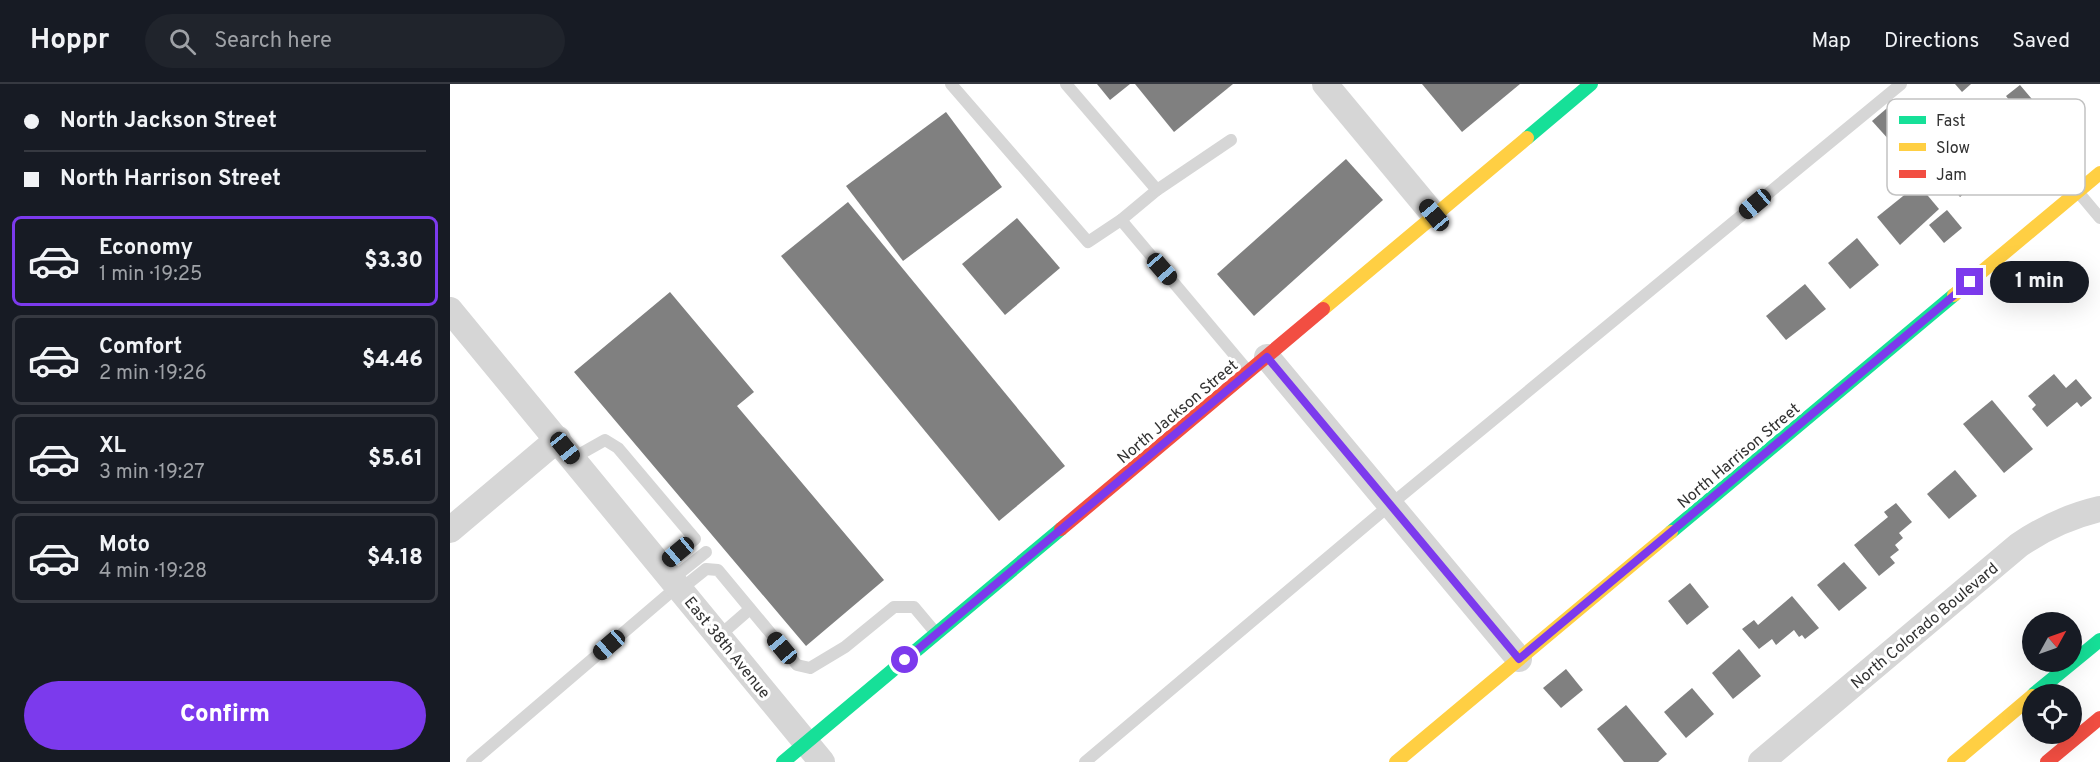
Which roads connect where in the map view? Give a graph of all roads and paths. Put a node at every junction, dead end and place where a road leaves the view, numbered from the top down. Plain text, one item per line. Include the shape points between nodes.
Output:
1 (951, 84) edge
2 (1066, 84) edge
3 (1324, 84) edge
4 (1591, 84) edge
5 (1901, 84) edge
6 (1232, 140) dead end
7 (2100, 173) edge
8 (2085, 187) edge
9 (1157, 190) junction
10 (2075, 195) edge
11 (2081, 195) edge
12 (1434, 215) junction
13 (2100, 218) edge
14 (1121, 220) junction
15 (450, 310) edge
16 (1258, 365) junction
17 (565, 448) junction
18 (1390, 505) junction
19 (2100, 509) edge
20 (450, 530) edge
21 (706, 552) dead end
22 (673, 580) junction
23 (750, 609) junction
24 (937, 634) junction
25 (719, 636) junction
26 (2100, 640) edge
27 (1519, 659) junction
28 (2046, 684) edge
29 (2022, 704) edge
30 (2100, 718) edge
31 (806, 743) junction
32 (472, 762) edge
33 (783, 762) edge
34 (822, 762) edge
35 (1085, 762) edge
36 (1396, 762) edge
37 (1761, 762) edge
38 (1954, 762) edge
39 (2047, 762) edge

1 - 14 lane via 1088,242
2 - 9 lane
3 - 12 street
4 - 12 street, North Jackson Street
5 - 18 lane
6 - 9 lane
7 - 8 street, North Harrison Street
9 - 14 lane
10 - 27 street, North Harrison Street
11 - 13 lane
12 - 16 street, North Jackson Street
14 - 16 lane
15 - 17 street, East 38th Avenue
16 - 18 street
16 - 24 street, North Jackson Street
17 - 20 street
17 - 22 street, East 38th Avenue
17 - 22 lane via 605,440 618,448 695,539
18 - 27 street
18 - 35 lane
19 - 37 street, North Colorado Boulevard via 2060,522 2019,545
21 - 22 lane
22 - 23 lane via 706,568 718,570
22 - 25 street, East 38th Avenue
22 - 32 lane
23 - 24 lane via 797,666 810,668 845,647 894,608 914,607
23 - 25 lane
24 - 31 street, North Jackson Street
25 - 31 street, East 38th Avenue
26 - 28 street
27 - 36 street, North Harrison Street
29 - 38 street
30 - 39 street
31 - 33 street, North Jackson Street
31 - 34 street, East 38th Avenue

